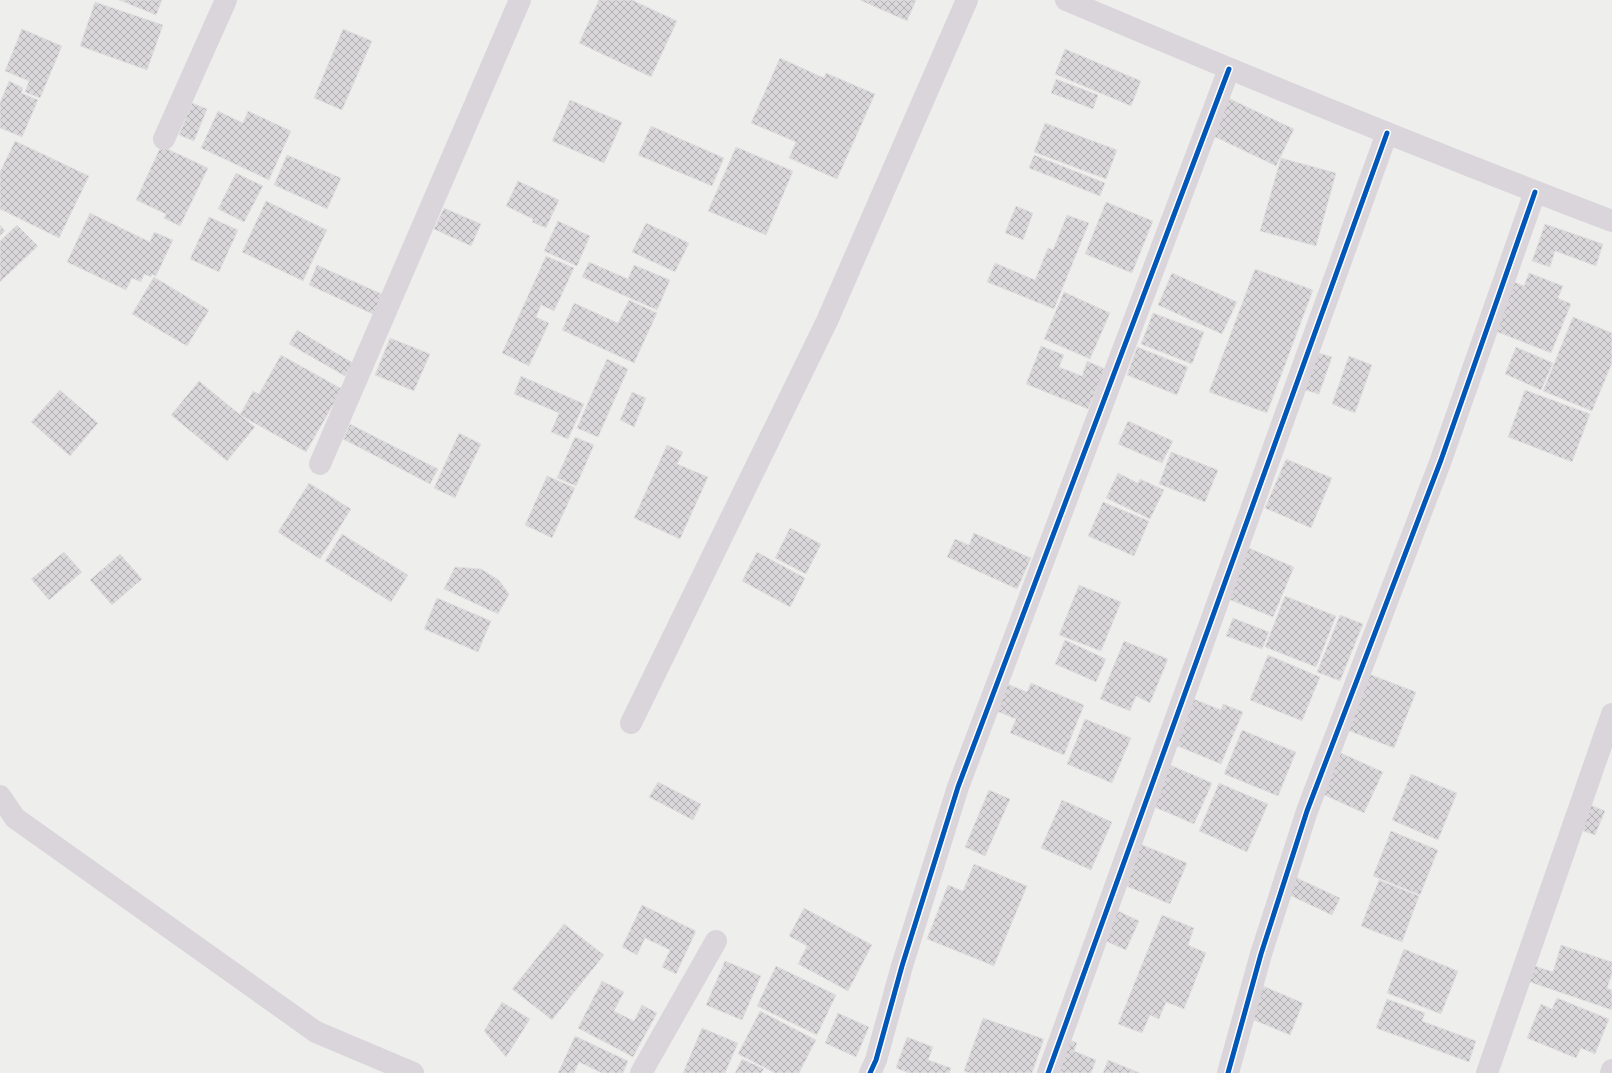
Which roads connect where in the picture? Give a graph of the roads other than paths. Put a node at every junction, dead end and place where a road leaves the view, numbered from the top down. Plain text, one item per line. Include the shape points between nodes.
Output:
1 (226, 0) edge
2 (520, 0) edge
3 (967, 0) edge
4 (1066, 0) edge
5 (1229, 69) junction
6 (1387, 133) junction
7 (164, 140) dead end
8 (1535, 192) junction
9 (1612, 221) edge
10 (320, 464) dead end
11 (1612, 714) edge
12 (630, 723) dead end
13 (0, 796) edge
14 (716, 941) dead end
15 (413, 1073) edge
16 (641, 1073) edge
17 (870, 1073) edge
18 (1048, 1073) edge
19 (1228, 1073) edge
20 (1488, 1073) edge

1 - 7 street
2 - 10 street
3 - 12 street via 827,321
4 - 5 street
5 - 6 street
5 - 17 street via 958,787
6 - 8 street
6 - 18 street
8 - 9 street
8 - 19 street via 1441,460 1307,811 1261,954
11 - 20 street
13 - 15 street via 15,818 316,1032
14 - 16 street

